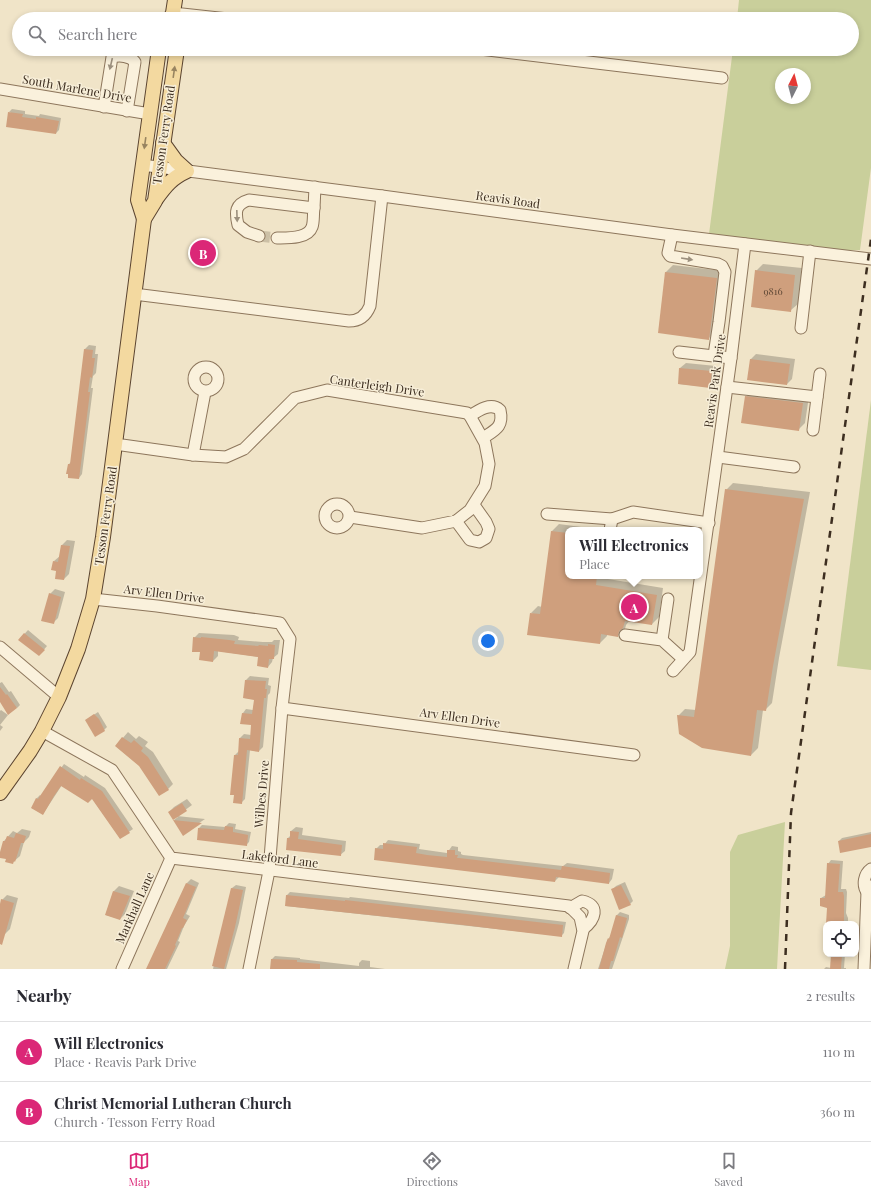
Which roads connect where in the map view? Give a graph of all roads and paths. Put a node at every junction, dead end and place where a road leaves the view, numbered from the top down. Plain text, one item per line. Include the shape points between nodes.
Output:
1 (158, 56) edge
2 (176, 56) edge
3 (538, 56) edge
4 (722, 78) dead end
5 (0, 89) edge
6 (104, 107) junction
7 (127, 111) junction
8 (150, 114) junction
9 (163, 143) junction
10 (142, 165) junction
11 (159, 168) junction
12 (187, 171) junction
13 (315, 187) junction
14 (382, 196) junction
15 (155, 201) junction
16 (314, 208) junction
17 (144, 219) junction
18 (672, 235) junction
19 (259, 236) tunnel mouth
20 (277, 238) tunnel mouth
21 (745, 244) junction
22 (810, 251) junction
23 (871, 259) edge
24 (134, 294) junction
25 (801, 328) dead end
26 (679, 352) dead end
27 (714, 356) junction
28 (731, 358) junction
29 (820, 374) dead end
30 (727, 387) junction
31 (204, 392) dead end
32 (817, 397) junction
33 (469, 415) junction
34 (813, 430) dead end
35 (483, 438) junction
36 (115, 444) junction
37 (193, 455) junction
38 (718, 457) junction
39 (794, 467) dead end
40 (474, 505) junction
41 (547, 514) dead end
42 (350, 517) dead end
43 (456, 521) junction
44 (709, 523) junction
45 (611, 525) edge
46 (703, 564) edge
47 (701, 579) edge
48 (93, 598) junction
49 (668, 599) dead end
50 (280, 623) joint
51 (625, 635) dead end
52 (662, 640) junction
53 (0, 647) edge
54 (683, 659) junction
55 (673, 671) dead end
56 (60, 697) junction
57 (282, 708) junction
58 (42, 732) junction
59 (634, 755) dead end
60 (0, 793) edge
61 (171, 858) junction
62 (871, 869) edge
63 (269, 870) junction
64 (869, 889) edge
65 (570, 908) junction
66 (583, 929) junction
67 (122, 969) edge
68 (249, 969) edge
69 (574, 969) edge
70 (864, 969) edge

1 - 8 main road, Tesson Ferry Road
9 -> 2 main road, Tesson Ferry Road
3 - 4 street
5 - 6 street, South Marlene Drive
6 - 7 street, South Marlene Drive
7 -> 6 street via 135,62 118,56 112,57
7 - 8 street, South Marlene Drive
8 -> 10 main road, Tesson Ferry Road
9 - 11 main road, Tesson Ferry Road
9 - 12 main road
10 - 11 street, Reavis Road
10 - 17 main road, Tesson Ferry Road via 138,200
11 - 12 street, Reavis Road
11 - 15 main road, Tesson Ferry Road
12 - 13 street, Reavis Road
12 - 15 main road via 166,184
13 - 14 street, Reavis Road
13 - 16 street
14 - 18 street, Reavis Road
14 - 24 street via 370,306 365,316 360,319 349,321
15 - 17 main road, Tesson Ferry Road
16 -> 19 street via 249,200 242,202 237,209 238,225 247,232
16 - 20 street via 313,226 309,232 301,236
17 - 24 main road, Tesson Ferry Road
18 - 21 street, Reavis Road
18 -> 27 street via 668,253 670,256 718,264 725,272
21 - 22 street, Reavis Road
21 - 28 street, Reavis Park Drive
22 - 23 street, Reavis Road
22 - 25 street
24 - 36 main road, Tesson Ferry Road
26 - 27 street
27 - 28 street
28 - 30 street, Reavis Park Drive
29 - 32 street
30 - 32 street
30 - 38 street, Reavis Park Drive
31 - 37 street
32 - 34 street
33 - 35 street
33 - 35 street via 489,406 500,410 502,419 498,428
33 - 37 street, Canterleigh Drive via 327,390 295,398 244,449 226,457
35 - 40 street via 489,464 485,486
36 - 37 street, Canterleigh Drive
36 - 48 main road, Tesson Ferry Road
38 - 39 street
38 - 44 street, Reavis Park Drive
40 - 43 street
40 - 43 street via 489,529 486,538 479,542 470,540
41 - 45 street
42 - 43 street via 422,528
44 - 45 street via 633,512
44 - 46 street, Reavis Park Drive
47 - 54 street, Reavis Park Drive via 690,652
48 - 50 street, Arv Ellen Drive
48 - 56 main road, Tesson Ferry Road
49 - 52 street
50 - 57 street, Wilbes Drive via 290,639
51 - 52 street
52 - 54 street
53 - 56 street
54 - 55 street, Reavis Park Drive
56 - 58 main road, Tesson Ferry Road
57 - 59 street, Arv Ellen Drive
57 - 63 street, Wilbes Drive
58 - 60 main road, Tesson Ferry Road
58 - 61 street via 112,770
61 - 63 street, Lakeford Lane
61 - 67 street, Markhall Lane
62 - 64 street via 864,880 864,888
63 - 65 street, Lakeford Lane
63 - 68 street, Wilbes Drive
64 - 70 street
65 - 66 street, Lakeford Lane via 580,917
65 - 66 street via 582,901 588,902 592,907 595,912 593,919
66 - 69 street

